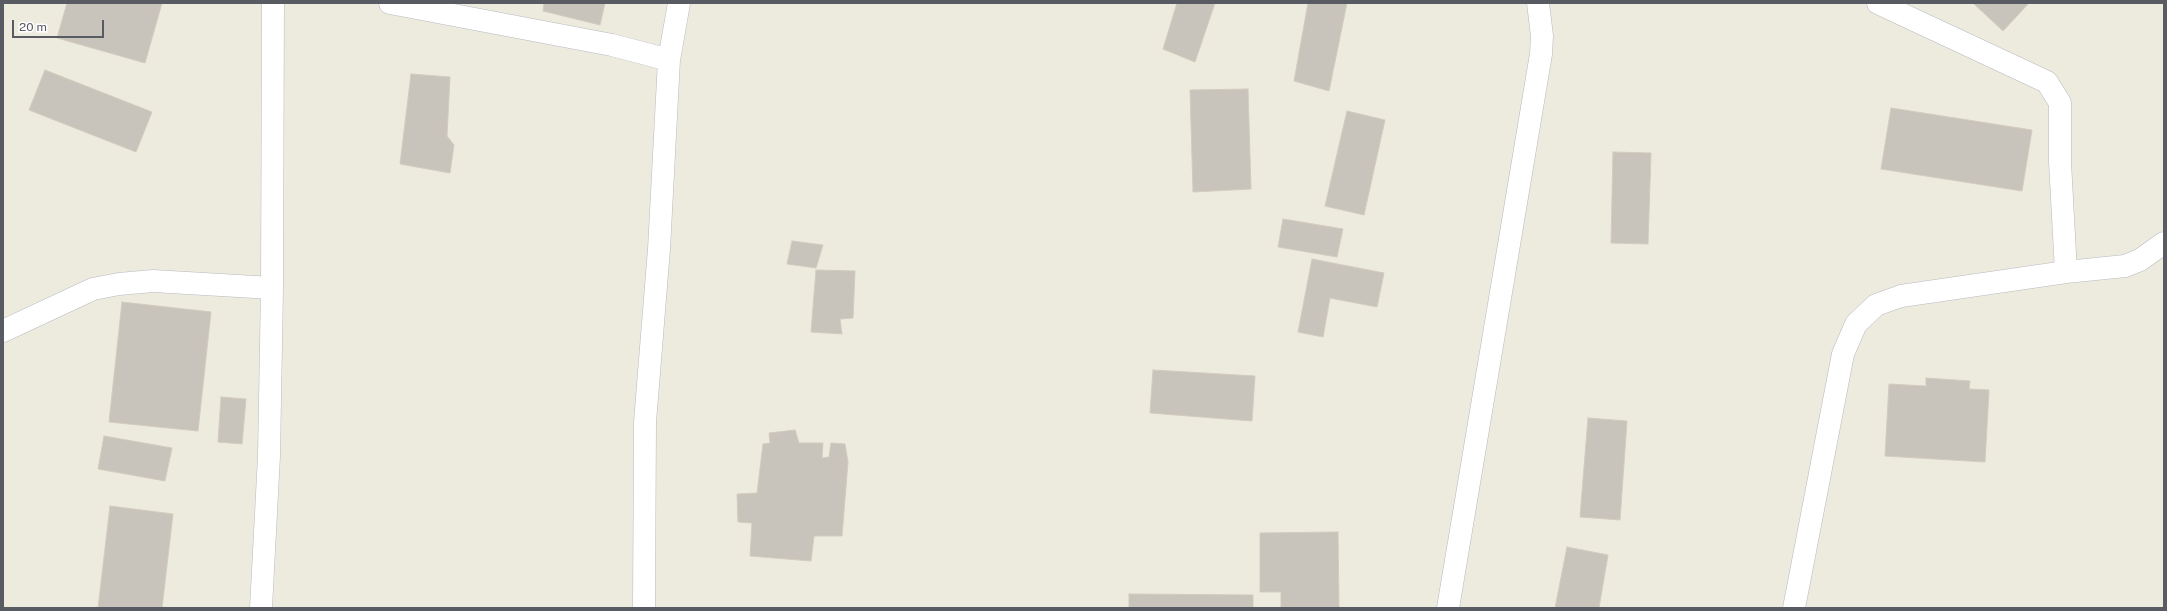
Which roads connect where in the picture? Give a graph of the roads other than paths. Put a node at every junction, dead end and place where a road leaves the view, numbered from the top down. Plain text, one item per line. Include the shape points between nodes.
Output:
1 (273, 3) edge
2 (390, 3) edge
3 (679, 3) edge
4 (1538, 3) edge
5 (1878, 3) edge
6 (669, 60) junction
7 (2164, 243) edge
8 (2066, 272) junction
9 (272, 288) junction
10 (3, 331) edge
11 (261, 608) edge
12 (644, 608) edge
13 (1448, 608) edge
14 (1794, 608) edge

1 - 9 street
2 - 6 street via 612,45
3 - 6 street
4 - 13 street via 1542,36 1540,54
5 - 8 street via 2048,82 2060,103 2060,162
6 - 12 street via 659,249 645,422
7 - 8 street via 2140,260 2125,266
8 - 14 street via 1901,296 1876,305 1856,324 1843,354
9 - 10 street via 152,280 119,284 93,289
9 - 11 street

